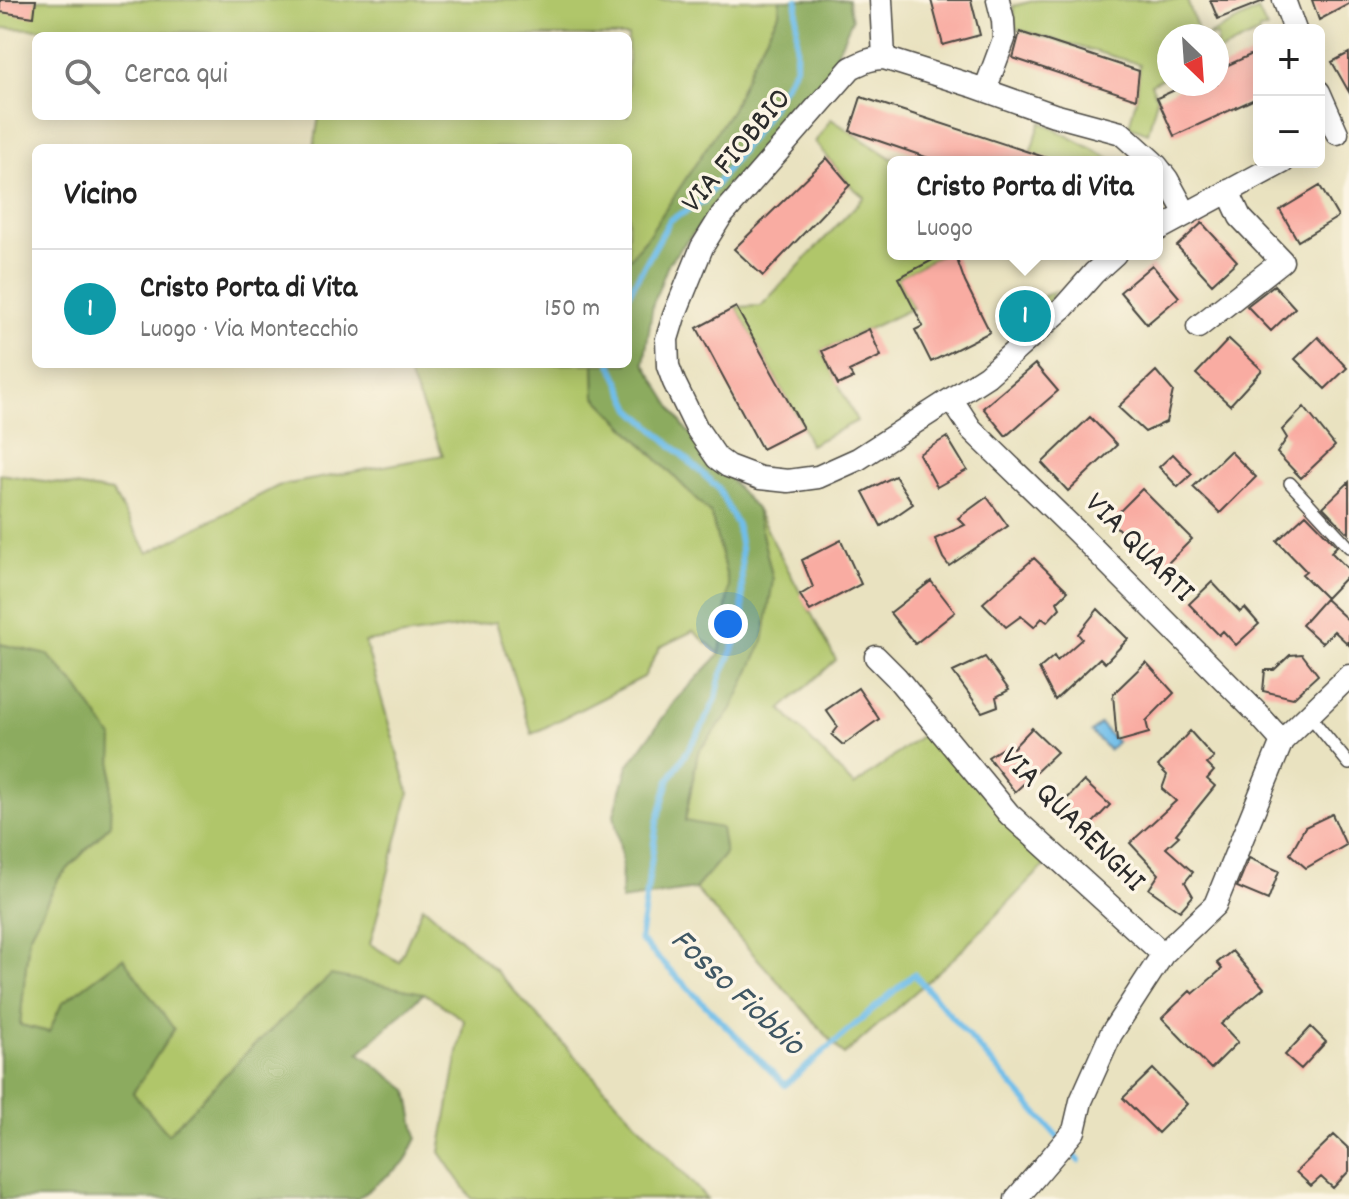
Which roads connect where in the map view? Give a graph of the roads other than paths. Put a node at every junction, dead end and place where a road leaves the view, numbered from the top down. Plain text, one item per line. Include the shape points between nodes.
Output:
1 (881, 0) edge
2 (998, 0) edge
3 (1284, 0) edge
4 (1293, 24) edge
5 (884, 58) junction
6 (985, 90) junction
7 (1321, 96) edge
8 (1335, 134) edge
9 (1146, 156) edge
10 (1272, 168) edge
11 (1163, 174) edge
12 (1228, 191) junction
13 (1186, 214) junction
14 (1163, 227) edge
15 (1109, 260) edge
16 (1198, 327) dead end
17 (952, 400) junction
18 (1290, 483) dead end
19 (1349, 547) edge
20 (876, 657) dead end
21 (1349, 676) edge
22 (1309, 715) junction
23 (1282, 741) junction
24 (1349, 764) edge
25 (1163, 954) junction
26 (1016, 1199) edge

1 - 5 street
2 - 6 street via 1004,39
3 - 4 street
5 - 6 street
5 - 17 street, VIA FIOBBIO via 851,68 720,218 674,316 667,339 668,366 697,429 717,458 760,478 818,477 858,459
6 - 9 street via 1121,133
7 - 8 street
10 - 12 street
11 - 13 street
12 - 13 street
12 - 16 street via 1240,217 1282,261
13 - 14 street
15 - 17 street via 1024,345
17 - 23 street, VIA QUARTI via 971,429
18 - 19 lane
20 - 25 street, VIA QUARENGHI via 1009,814
21 - 22 street
22 - 23 street
22 - 24 lane
23 - 25 street via 1215,905
25 - 26 street via 1111,1034 1081,1101 1074,1131

